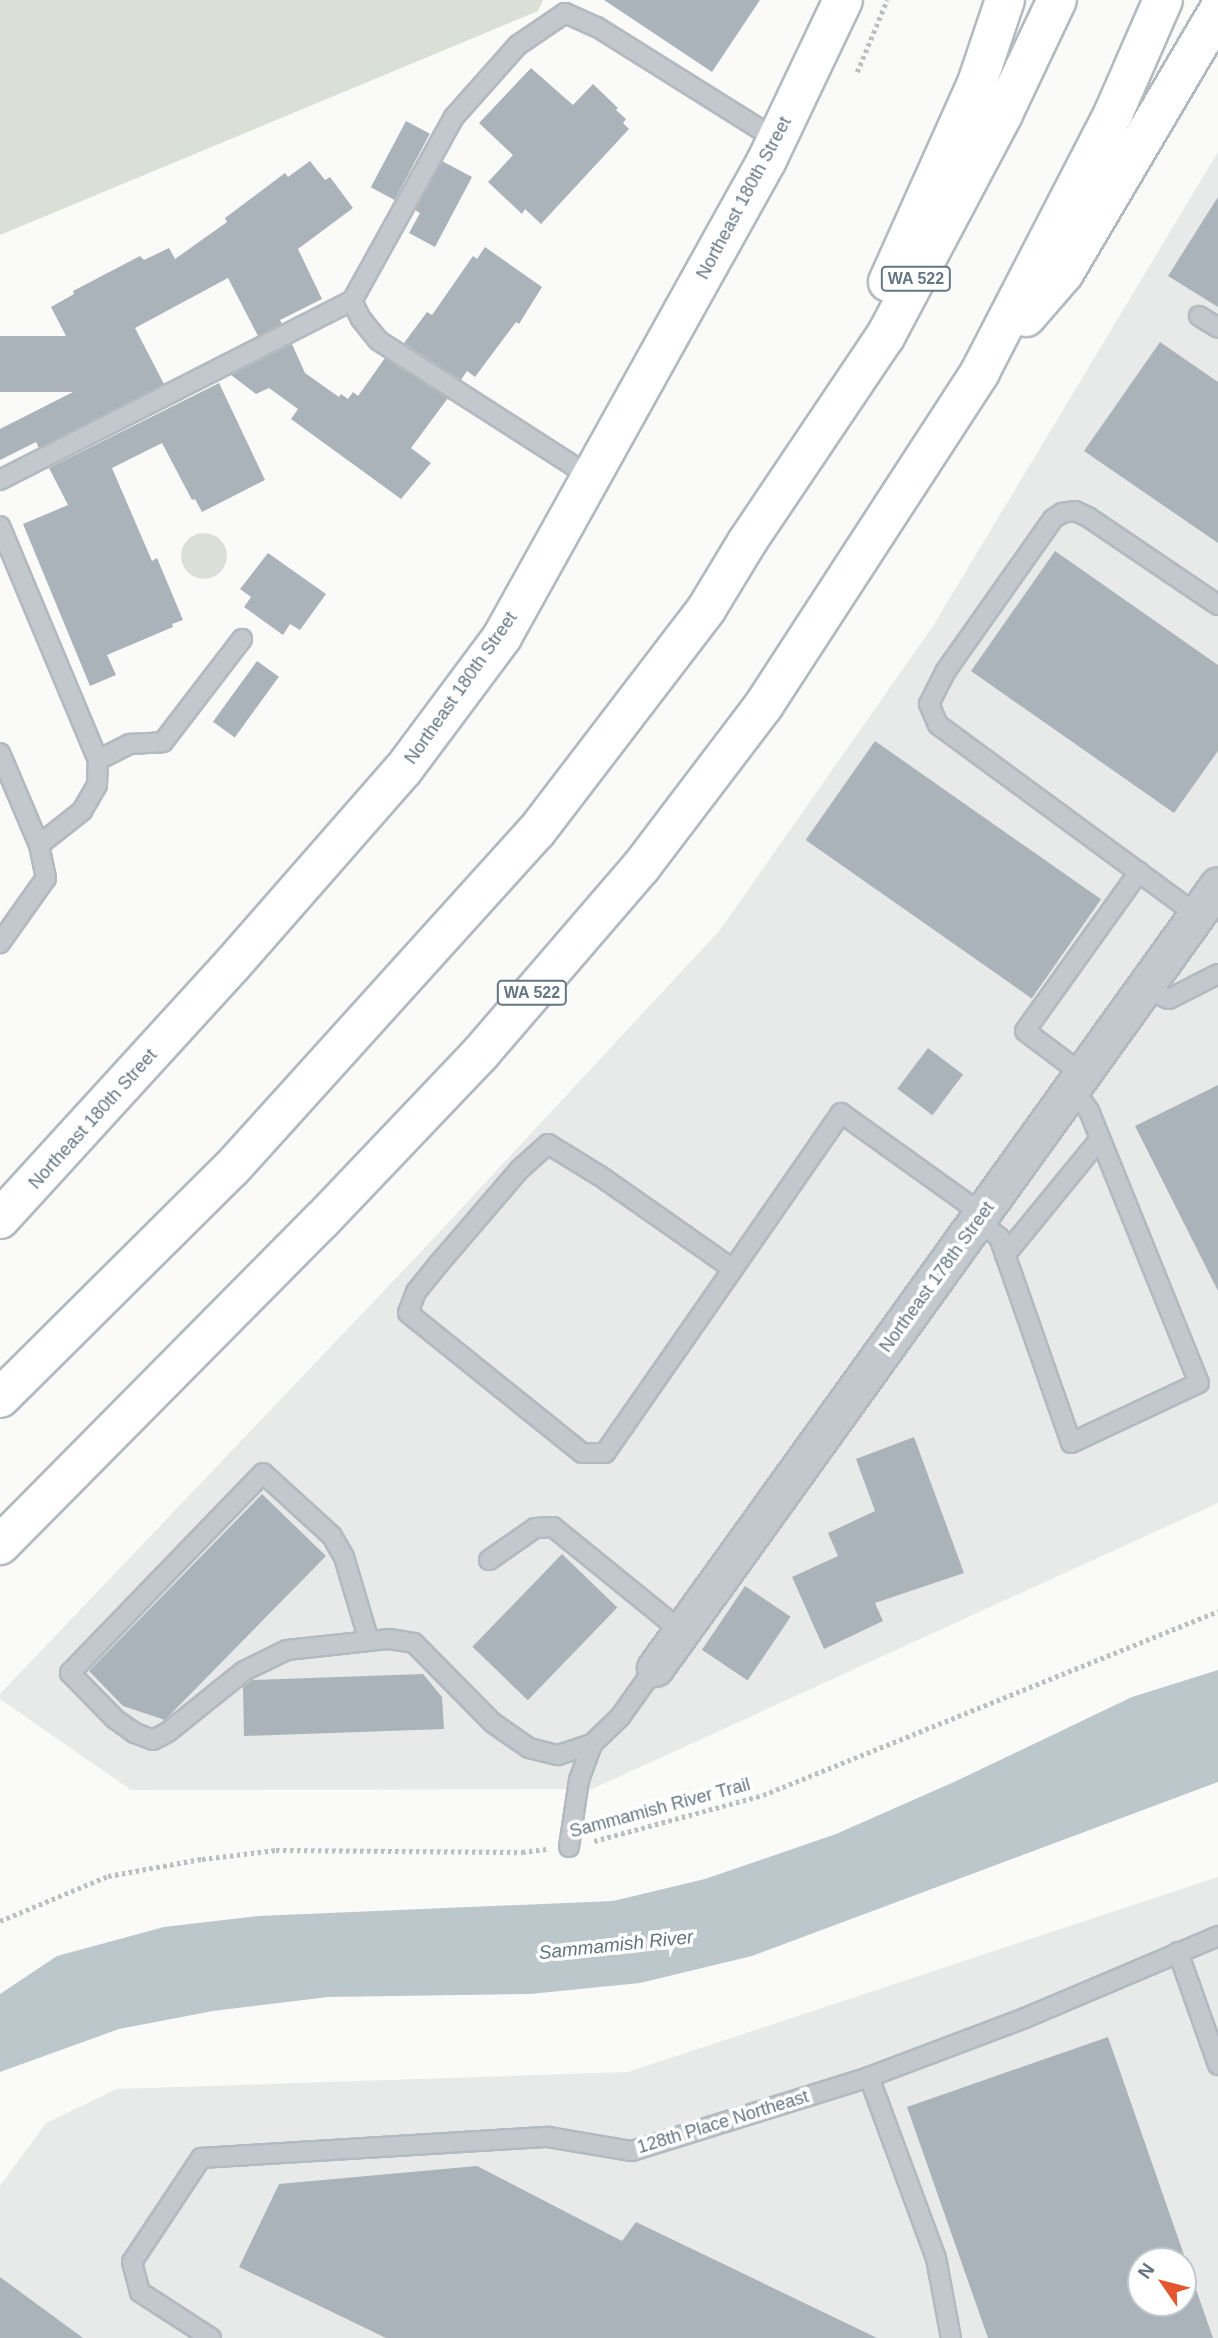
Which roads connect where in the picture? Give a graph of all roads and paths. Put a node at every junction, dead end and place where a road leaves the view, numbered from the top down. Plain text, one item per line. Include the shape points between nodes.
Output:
1 (843, 0) edge
2 (887, 0) edge
3 (1005, 0) edge
4 (1057, 0) edge
5 (1163, 0) edge
6 (1218, 12) edge
7 (857, 72) dead end
8 (777, 141) junction
9 (352, 301) junction
10 (1199, 316) dead end
11 (1218, 328) edge
12 (980, 372) junction
13 (591, 477) junction
14 (0, 480) edge
15 (0, 526) edge
16 (747, 542) junction
17 (1218, 605) edge
18 (242, 639) dead end
19 (0, 753) edge
20 (98, 760) junction
21 (39, 845) junction
22 (1139, 872) junction
23 (1218, 885) edge
24 (1197, 915) junction
25 (0, 943) edge
26 (1218, 974) edge
27 (1144, 988) junction
28 (1078, 1081) junction
29 (1100, 1139) junction
30 (980, 1217) junction
31 (0, 1219) edge
32 (1005, 1255) junction
33 (733, 1269) junction
34 (0, 1398) edge
35 (0, 1545) edge
36 (489, 1560) dead end
37 (1218, 1611) edge
38 (681, 1631) junction
39 (369, 1641) junction
40 (655, 1668) joint
41 (593, 1744) junction
42 (569, 1847) junction
43 (0, 1921) edge
44 (1218, 1936) edge
45 (1178, 1952) junction
46 (1218, 2065) edge
47 (869, 2077) junction
48 (211, 2338) edge
49 (951, 2338) edge

1 - 8 main road, Northeast 180th Street
2 - 7 path
3 - 16 main road via 977,83 887,283
4 - 16 main road, WA 522 via 1003,114 885,337
5 - 12 main road, WA 522 via 1114,112
6 - 12 main road via 1063,273
8 - 9 lane via 597,27 565,13 519,45 454,117
8 - 13 main road, Northeast 180th Street
9 - 13 lane via 378,340
9 - 14 lane
10 - 11 lane
12 - 35 main road, WA 522 via 764,705 641,867 480,1054
13 - 31 main road, Northeast 180th Street via 502,637 403,769
15 - 20 lane
16 - 34 main road, WA 522 via 707,608 536,832 230,1169
17 - 22 lane via 1088,517 1062,513 1053,519 933,691 929,704 938,725
18 - 20 lane via 163,742 130,744
19 - 21 lane
20 - 21 lane via 97,785 82,811
21 - 25 lane via 46,878
22 - 24 lane
22 - 28 lane via 1025,1031
23 - 24 street, Northeast 178th Street
24 - 27 street, Northeast 178th Street
26 - 27 lane via 1170,999
27 - 28 street, Northeast 178th Street
28 - 29 lane
28 - 30 street, Northeast 178th Street
29 - 32 lane
29 - 32 lane via 1199,1383 1071,1443
30 - 32 lane via 999,1237
30 - 33 lane via 841,1113
30 - 38 street, Northeast 178th Street
33 - 33 lane via 605,1452 582,1453 408,1313 416,1292 437,1266 520,1168 548,1144
36 - 38 lane via 535,1528 553,1527
37 - 42 path, Sammamish River Trail via 763,1796
38 - 40 street, Northeast 178th Street
39 - 39 lane via 287,1650 244,1671 153,1740 115,1719 70,1674 263,1473 332,1536 344,1557
39 - 41 lane via 414,1643 493,1723 529,1748 558,1755
40 - 41 lane via 620,1717
41 - 42 lane via 579,1780
42 - 43 path, Sammamish River Trail via 522,1852 276,1850 202,1859 108,1876
44 - 45 lane, 128th Place Northeast
45 - 46 lane
45 - 47 lane, 128th Place Northeast via 1025,2018
47 - 48 lane, 128th Place Northeast via 632,2151 548,2137 201,2158 132,2262 140,2292
47 - 49 lane via 936,2258

